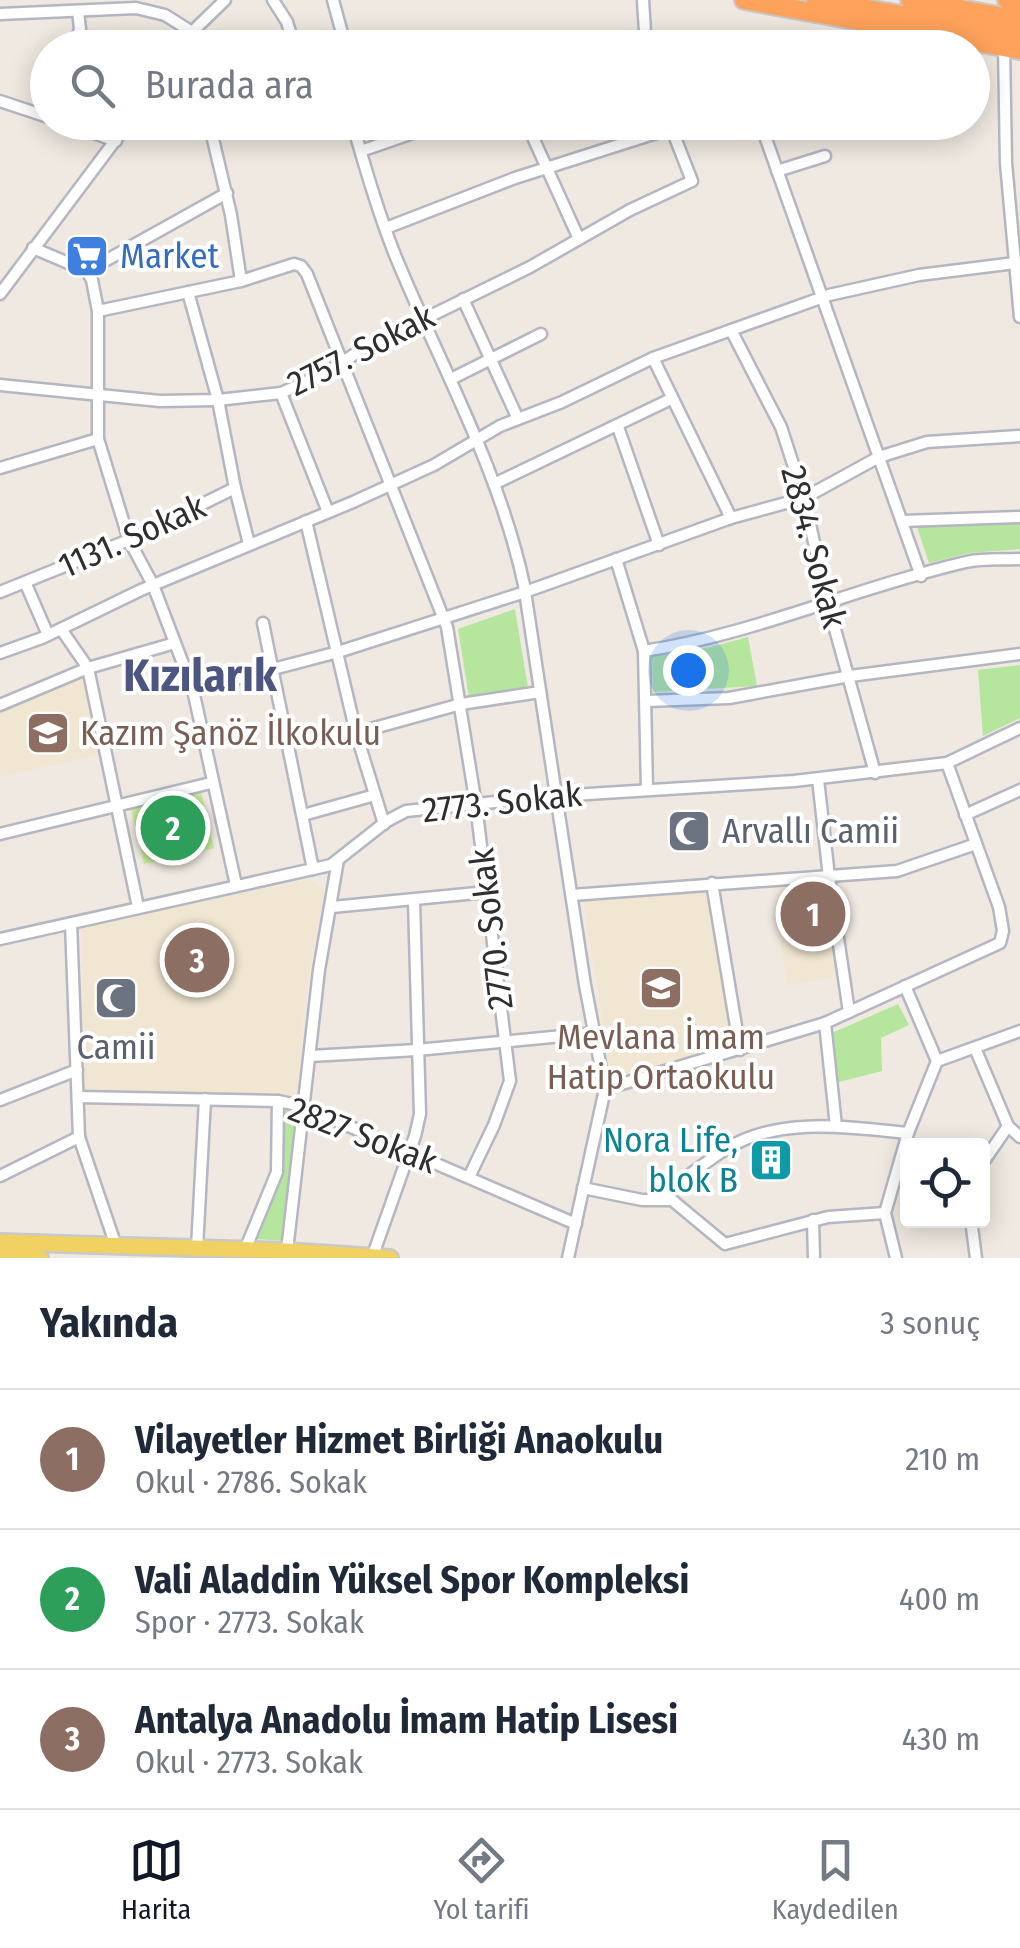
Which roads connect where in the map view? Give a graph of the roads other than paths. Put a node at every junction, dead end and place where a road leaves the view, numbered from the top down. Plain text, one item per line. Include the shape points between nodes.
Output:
1 (225, 0) edge
2 (273, 0) edge
3 (332, 0) edge
4 (644, 0) edge
5 (744, 0) edge
6 (816, 0) edge
7 (910, 0) edge
8 (1010, 0) edge
9 (1020, 2) edge
10 (137, 4) edge
11 (78, 12) junction
12 (0, 14) edge
13 (1020, 20) edge
14 (80, 30) edge
15 (189, 30) edge
16 (194, 30) edge
17 (289, 30) edge
18 (341, 30) edge
19 (645, 30) edge
20 (908, 30) edge
21 (986, 30) edge
22 (990, 31) edge
23 (1020, 36) edge
24 (1012, 49) edge
25 (0, 102) edge
26 (30, 111) edge
27 (213, 140) edge
28 (358, 140) edge
29 (393, 140) edge
30 (534, 140) edge
31 (627, 140) edge
32 (676, 140) edge
33 (766, 140) edge
34 (116, 141) edge
35 (361, 151) junction
36 (825, 156) dead end
37 (1006, 162) junction
38 (1020, 164) edge
39 (546, 168) junction
40 (777, 170) junction
41 (227, 193) junction
42 (386, 228) junction
43 (579, 239) junction
44 (33, 248) junction
45 (1015, 264) junction
46 (87, 272) junction
47 (241, 282) junction
48 (188, 292) junction
49 (0, 294) edge
50 (820, 297) junction
51 (463, 299) junction
52 (98, 311) junction
53 (1020, 317) edge
54 (425, 319) junction
55 (731, 330) junction
56 (541, 334) dead end
57 (653, 358) junction
58 (491, 360) junction
59 (342, 362) junction
60 (451, 378) junction
61 (0, 386) edge
62 (100, 393) junction
63 (281, 393) junction
64 (671, 399) junction
65 (218, 400) junction
66 (518, 419) junction
67 (618, 427) junction
68 (1020, 436) edge
69 (98, 438) junction
70 (477, 439) junction
71 (880, 457) junction
72 (0, 468) edge
73 (494, 484) junction
74 (390, 486) junction
75 (234, 488) junction
76 (804, 498) junction
77 (328, 512) junction
78 (1020, 517) edge
79 (732, 518) junction
80 (306, 521) junction
81 (902, 521) junction
82 (129, 540) junction
83 (250, 544) junction
84 (659, 545) junction
85 (616, 559) junction
86 (1020, 559) edge
87 (921, 576) junction
88 (25, 582) junction
89 (153, 585) junction
90 (0, 592) edge
91 (525, 592) junction
92 (828, 604) junction
93 (442, 616) junction
94 (263, 623) dead end
95 (61, 629) junction
96 (48, 635) junction
97 (175, 643) junction
98 (644, 650) junction
99 (338, 652) junction
100 (0, 653) edge
101 (1020, 654) edge
102 (88, 668) junction
103 (272, 669) junction
104 (850, 676) junction
105 (193, 690) junction
106 (540, 692) junction
107 (647, 702) junction
108 (461, 704) junction
109 (0, 705) edge
110 (1020, 728) edge
111 (356, 733) junction
112 (947, 763) junction
113 (875, 773) junction
114 (818, 779) junction
115 (212, 783) junction
116 (646, 789) junction
117 (1020, 790) edge
118 (375, 795) junction
119 (556, 796) junction
120 (476, 805) junction
121 (117, 806) junction
122 (302, 815) junction
123 (965, 815) junction
124 (384, 824) junction
125 (0, 834) edge
126 (976, 844) junction
127 (338, 860) junction
128 (313, 869) junction
129 (828, 877) junction
130 (712, 883) junction
131 (236, 885) junction
132 (487, 892) junction
133 (572, 894) junction
134 (414, 901) junction
135 (138, 907) junction
136 (332, 907) junction
137 (71, 923) junction
138 (0, 939) edge
139 (906, 986) junction
140 (849, 1012) junction
141 (824, 1024) junction
142 (1020, 1031) edge
143 (594, 1033) junction
144 (505, 1041) junction
145 (975, 1048) junction
146 (417, 1050) junction
147 (740, 1050) junction
148 (310, 1056) junction
149 (937, 1061) junction
150 (77, 1070) junction
151 (604, 1089) junction
152 (78, 1097) junction
153 (206, 1099) junction
154 (0, 1100) edge
155 (278, 1102) junction
156 (302, 1106) junction
157 (836, 1126) junction
158 (1008, 1126) junction
159 (908, 1133) junction
160 (79, 1137) junction
161 (1020, 1137) edge
162 (410, 1151) junction
163 (990, 1152) edge
164 (0, 1176) edge
165 (469, 1177) junction
166 (584, 1188) junction
167 (656, 1200) junction
168 (886, 1213) junction
169 (814, 1220) junction
170 (576, 1224) junction
171 (972, 1228) edge
172 (0, 1242) edge
173 (724, 1244) junction
174 (116, 1246) junction
175 (197, 1248) junction
176 (245, 1250) junction
177 (287, 1251) junction
178 (373, 1255) junction
179 (0, 1257) edge
180 (40, 1258) edge
181 (390, 1258) edge
182 (568, 1258) edge
183 (727, 1258) edge
184 (814, 1258) edge
185 (896, 1258) edge
186 (976, 1258) edge

1 - 16 street
2 - 17 street
3 - 18 street
4 - 19 street
5 - 20 highway
6 - 21 highway
7 - 13 highway
8 - 9 highway
10 - 11 street
10 - 15 street
11 - 12 street
11 - 14 street
22 - 23 highway
24 - 37 street
25 - 26 street
27 - 41 street
28 - 35 street
29 - 35 street
30 - 39 street
31 - 39 street
32 - 43 street, 2757. Sokak via 692,181
33 - 40 street
34 - 44 street
35 - 42 street
36 - 40 street
37 - 38 street
37 - 45 street
39 - 42 street
39 - 43 street
40 - 50 street
41 - 46 street
41 - 47 street
42 - 54 street
43 - 51 street, 2757. Sokak
44 - 46 street
44 - 49 street
45 - 50 street via 919,275
45 - 53 street
46 - 52 street
47 - 48 street
47 - 59 street, 2770. Sokak via 301,266
48 - 52 street
48 - 65 street, 1131. Sokak
50 - 55 street
50 - 71 street
51 - 54 street, 2757. Sokak
51 - 58 street
52 - 62 street
54 - 59 street, 2757. Sokak
54 - 60 street
55 - 57 street
55 - 76 street, 2834. Sokak via 782,427
56 - 58 street
57 - 64 street
57 - 66 street
58 - 60 street
58 - 66 street
59 - 63 street, 2757. Sokak
59 - 74 street, 2770. Sokak
60 - 70 street
61 - 62 street, 2757. Sokak
62 - 65 street, 2757. Sokak
62 - 69 street
63 - 65 street, 2757. Sokak
63 - 77 street
64 - 67 street
64 - 79 street
65 - 75 street, 1131. Sokak
66 - 70 street
67 - 73 street
67 - 84 street
68 - 71 street via 927,442
69 - 72 street
69 - 82 street
70 - 73 street
70 - 74 street
71 - 76 street
71 - 81 street
73 - 91 street
74 - 77 street
74 - 93 street, 2770. Sokak
75 - 82 street, 1131. Sokak
75 - 83 street
76 - 79 street
76 - 92 street, 2834. Sokak
77 - 80 street
78 - 81 street
79 - 84 street
80 - 83 street
80 - 99 street
81 - 87 street
82 - 88 street, 1131. Sokak
82 - 89 street
83 - 89 street
84 - 85 street
85 - 91 street
85 - 98 street
86 - 87 street via 968,562
87 - 92 street
88 - 90 street, 1131. Sokak
88 - 96 street
89 - 95 street
89 - 97 street
91 - 93 street
91 - 106 street
92 - 98 street via 698,642
92 - 104 street, 2834. Sokak
93 - 99 street
93 - 108 street, 2770. Sokak
94 - 103 street
95 - 96 street
95 - 102 street
96 - 100 street
97 - 102 street
97 - 105 street
98 - 107 street
99 - 103 street
99 - 111 street
101 - 104 street
102 - 109 street
102 - 121 street
103 - 105 street
103 - 122 street
104 - 107 street via 729,698
104 - 113 street, 2834. Sokak
105 - 115 street
106 - 108 street
106 - 119 street
107 - 116 street
108 - 111 street
108 - 120 street, 2770. Sokak
110 - 112 street, 2773. Sokak
111 - 118 street
112 - 113 street, 2773. Sokak
112 - 123 street
113 - 114 street, 2773. Sokak
114 - 116 street, 2773. Sokak
114 - 129 street
115 - 121 street
115 - 131 street
116 - 119 street, 2773. Sokak
117 - 123 street
118 - 122 street
118 - 124 street
119 - 120 street, 2773. Sokak
119 - 133 street
120 - 124 street, 2773. Sokak via 406,811
120 - 132 street, 2770. Sokak
121 - 125 street
121 - 135 street
122 - 128 street
123 - 126 street
124 - 127 street, 2773. Sokak
126 - 129 street via 897,871
126 - 139 street via 1003,939
127 - 128 street, 2773. Sokak
127 - 136 street
128 - 131 street, 2773. Sokak
129 - 130 street
129 - 140 street
130 - 133 street
130 - 147 street
131 - 135 street, 2773. Sokak
132 - 134 street
132 - 144 street, 2770. Sokak
133 - 143 street
134 - 136 street
134 - 146 street
135 - 137 street, 2773. Sokak
136 - 148 street
137 - 138 street, 2773. Sokak
137 - 150 street
139 - 140 street
139 - 149 street
140 - 141 street
141 - 147 street
141 - 157 street
142 - 145 street
143 - 144 street
143 - 151 street
144 - 146 street
144 - 165 street, 2770. Sokak via 510,1081
145 - 149 street
145 - 158 street
146 - 148 street
146 - 162 street via 420,1108
147 - 151 street
148 - 156 street
149 - 159 street
150 - 152 street
150 - 154 street
151 - 166 street
152 - 153 street, 2827 Sokak
152 - 160 street
153 - 155 street, 2827 Sokak
153 - 175 street
155 - 156 street, 2827 Sokak
155 - 176 street via 277,1172
156 - 162 street, 2827 Sokak
156 - 177 street
157 - 159 street
157 - 167 street via 752,1138
158 - 161 street
158 - 163 street
159 - 168 street
160 - 164 street
160 - 174 street
162 - 165 street, 2827 Sokak
162 - 178 street
165 - 170 street, 2827 Sokak
166 - 167 street
166 - 170 street
167 - 173 street via 672,1200
168 - 169 street
168 - 185 street
169 - 173 street
169 - 184 street
170 - 182 street
171 - 186 street
172 - 174 main road
173 - 183 street
174 - 175 main road
175 - 176 main road
176 - 177 main road
177 - 178 main road
178 - 181 main road
179 - 180 main road

